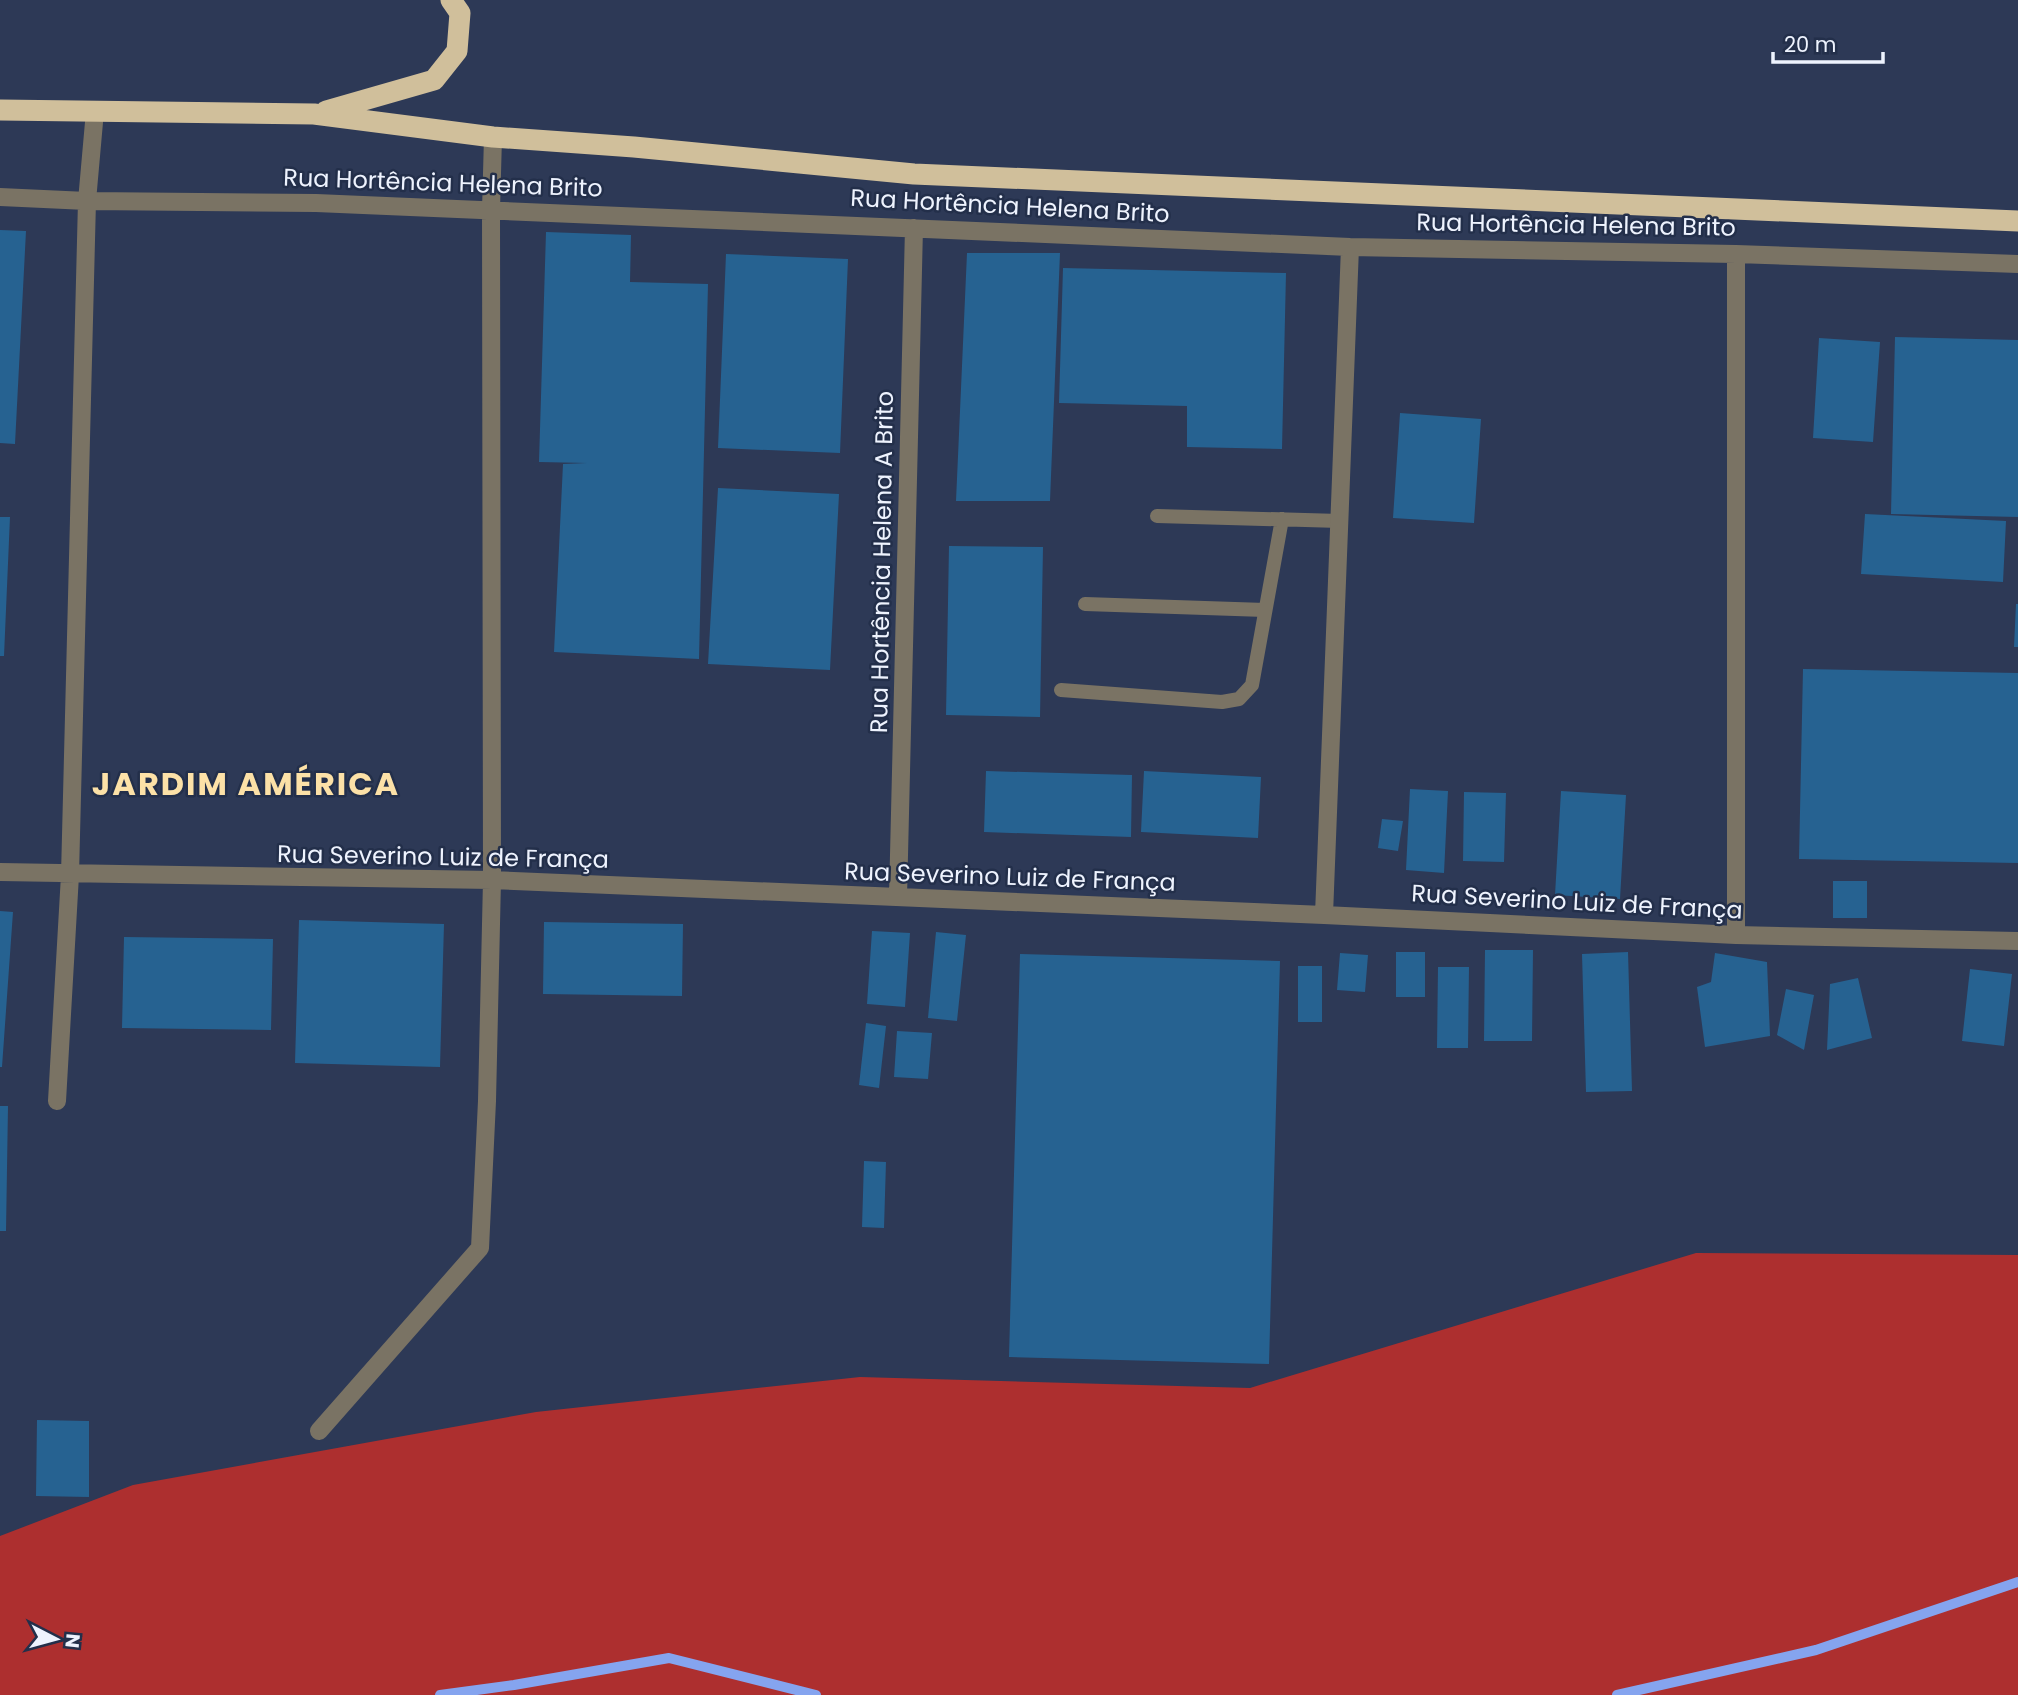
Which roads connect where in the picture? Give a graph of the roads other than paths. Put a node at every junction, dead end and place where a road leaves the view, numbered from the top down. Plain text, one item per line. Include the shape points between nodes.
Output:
1 (451, 0) edge
2 (0, 110) edge
3 (95, 111) junction
4 (314, 114) junction
5 (494, 137) junction
6 (0, 197) edge
7 (87, 201) junction
8 (491, 210) junction
9 (2018, 221) edge
10 (914, 228) junction
11 (1350, 247) junction
12 (1736, 254) junction
13 (2018, 264) edge
14 (1157, 516) dead end
15 (1282, 519) junction
16 (1340, 521) junction
17 (1085, 604) dead end
18 (1265, 610) junction
19 (1061, 690) dead end
20 (0, 872) edge
21 (70, 875) junction
22 (492, 880) junction
23 (898, 897) junction
24 (1324, 915) junction
25 (1736, 935) junction
26 (2018, 941) edge
27 (57, 1101) dead end
28 (319, 1431) dead end

1 - 4 highway via 460,13 457,51 434,80
2 - 3 highway
3 - 4 highway
3 - 7 street
4 - 5 highway, Rua Hortência Helena Brito
5 - 8 street
5 - 9 highway, Rua Hortência Helena Brito via 914,174
6 - 7 street, Rua Hortência Helena Brito
7 - 8 street, Rua Hortência Helena Brito
7 - 21 street
8 - 10 street, Rua Hortência Helena Brito
8 - 22 street
10 - 11 street, Rua Hortência Helena Brito
10 - 23 street, Rua Hortência Helena A Brito
11 - 12 street, Rua Hortência Helena Brito
11 - 16 street
12 - 13 street, Rua Hortência Helena Brito
12 - 25 street
14 - 15 lane
15 - 16 lane
15 - 18 lane
16 - 24 street
17 - 18 lane
18 - 19 lane via 1252,685 1239,699 1222,702
20 - 21 street, Rua Severino Luiz de França
21 - 22 street, Rua Severino Luiz de França
21 - 27 street
22 - 23 street, Rua Severino Luiz de França
22 - 28 street via 480,1248
23 - 24 street, Rua Severino Luiz de França
24 - 25 street, Rua Severino Luiz de França
25 - 26 street, Rua Severino Luiz de França

